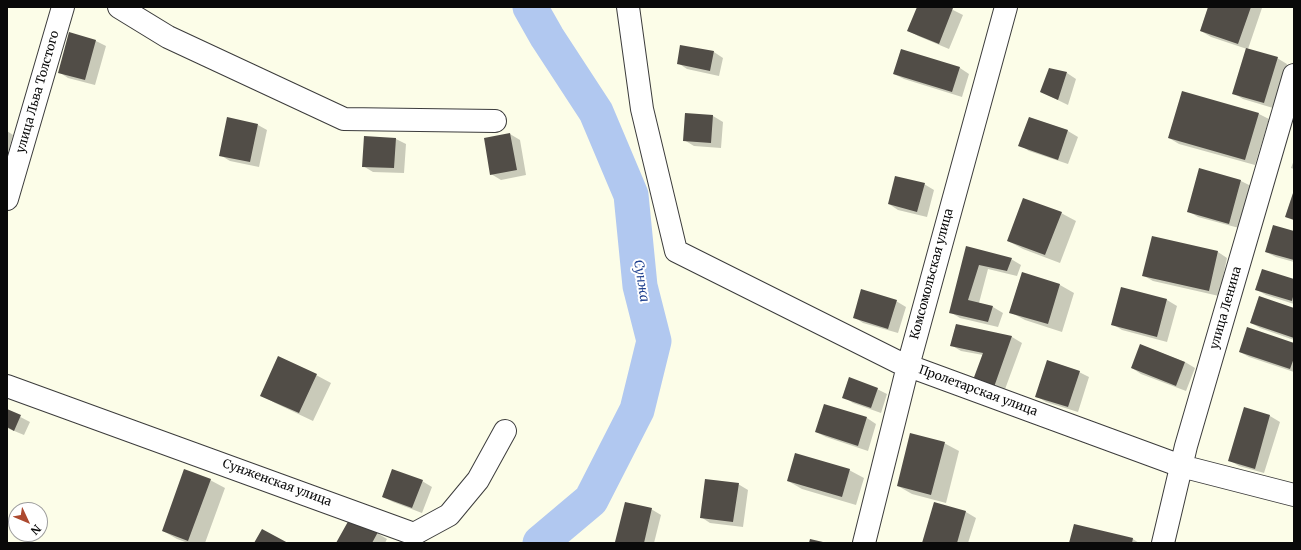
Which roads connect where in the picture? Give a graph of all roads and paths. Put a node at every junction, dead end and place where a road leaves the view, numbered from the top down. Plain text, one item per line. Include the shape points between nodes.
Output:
1 (63, 7) edge
2 (120, 7) edge
3 (628, 7) edge
4 (1006, 7) edge
5 (1294, 75) edge
6 (495, 121) dead end
7 (7, 199) edge
8 (908, 366) junction
9 (7, 386) edge
10 (505, 431) dead end
11 (1181, 466) junction
12 (1294, 495) edge
13 (864, 543) edge
14 (1163, 543) edge

1 - 7 street, улица Льва Толстого
2 - 6 street via 168,37 344,119
3 - 8 street, Пролетарская улица via 642,110 676,251
4 - 8 street, Комсомольская улица
5 - 11 street, улица Ленина
8 - 11 street, Пролетарская улица
8 - 13 street, Комсомольская улица
9 - 10 street, Сунженская улица via 414,534 449,515 478,480
11 - 12 street, Пролетарская улица
11 - 14 street, улица Ленина

